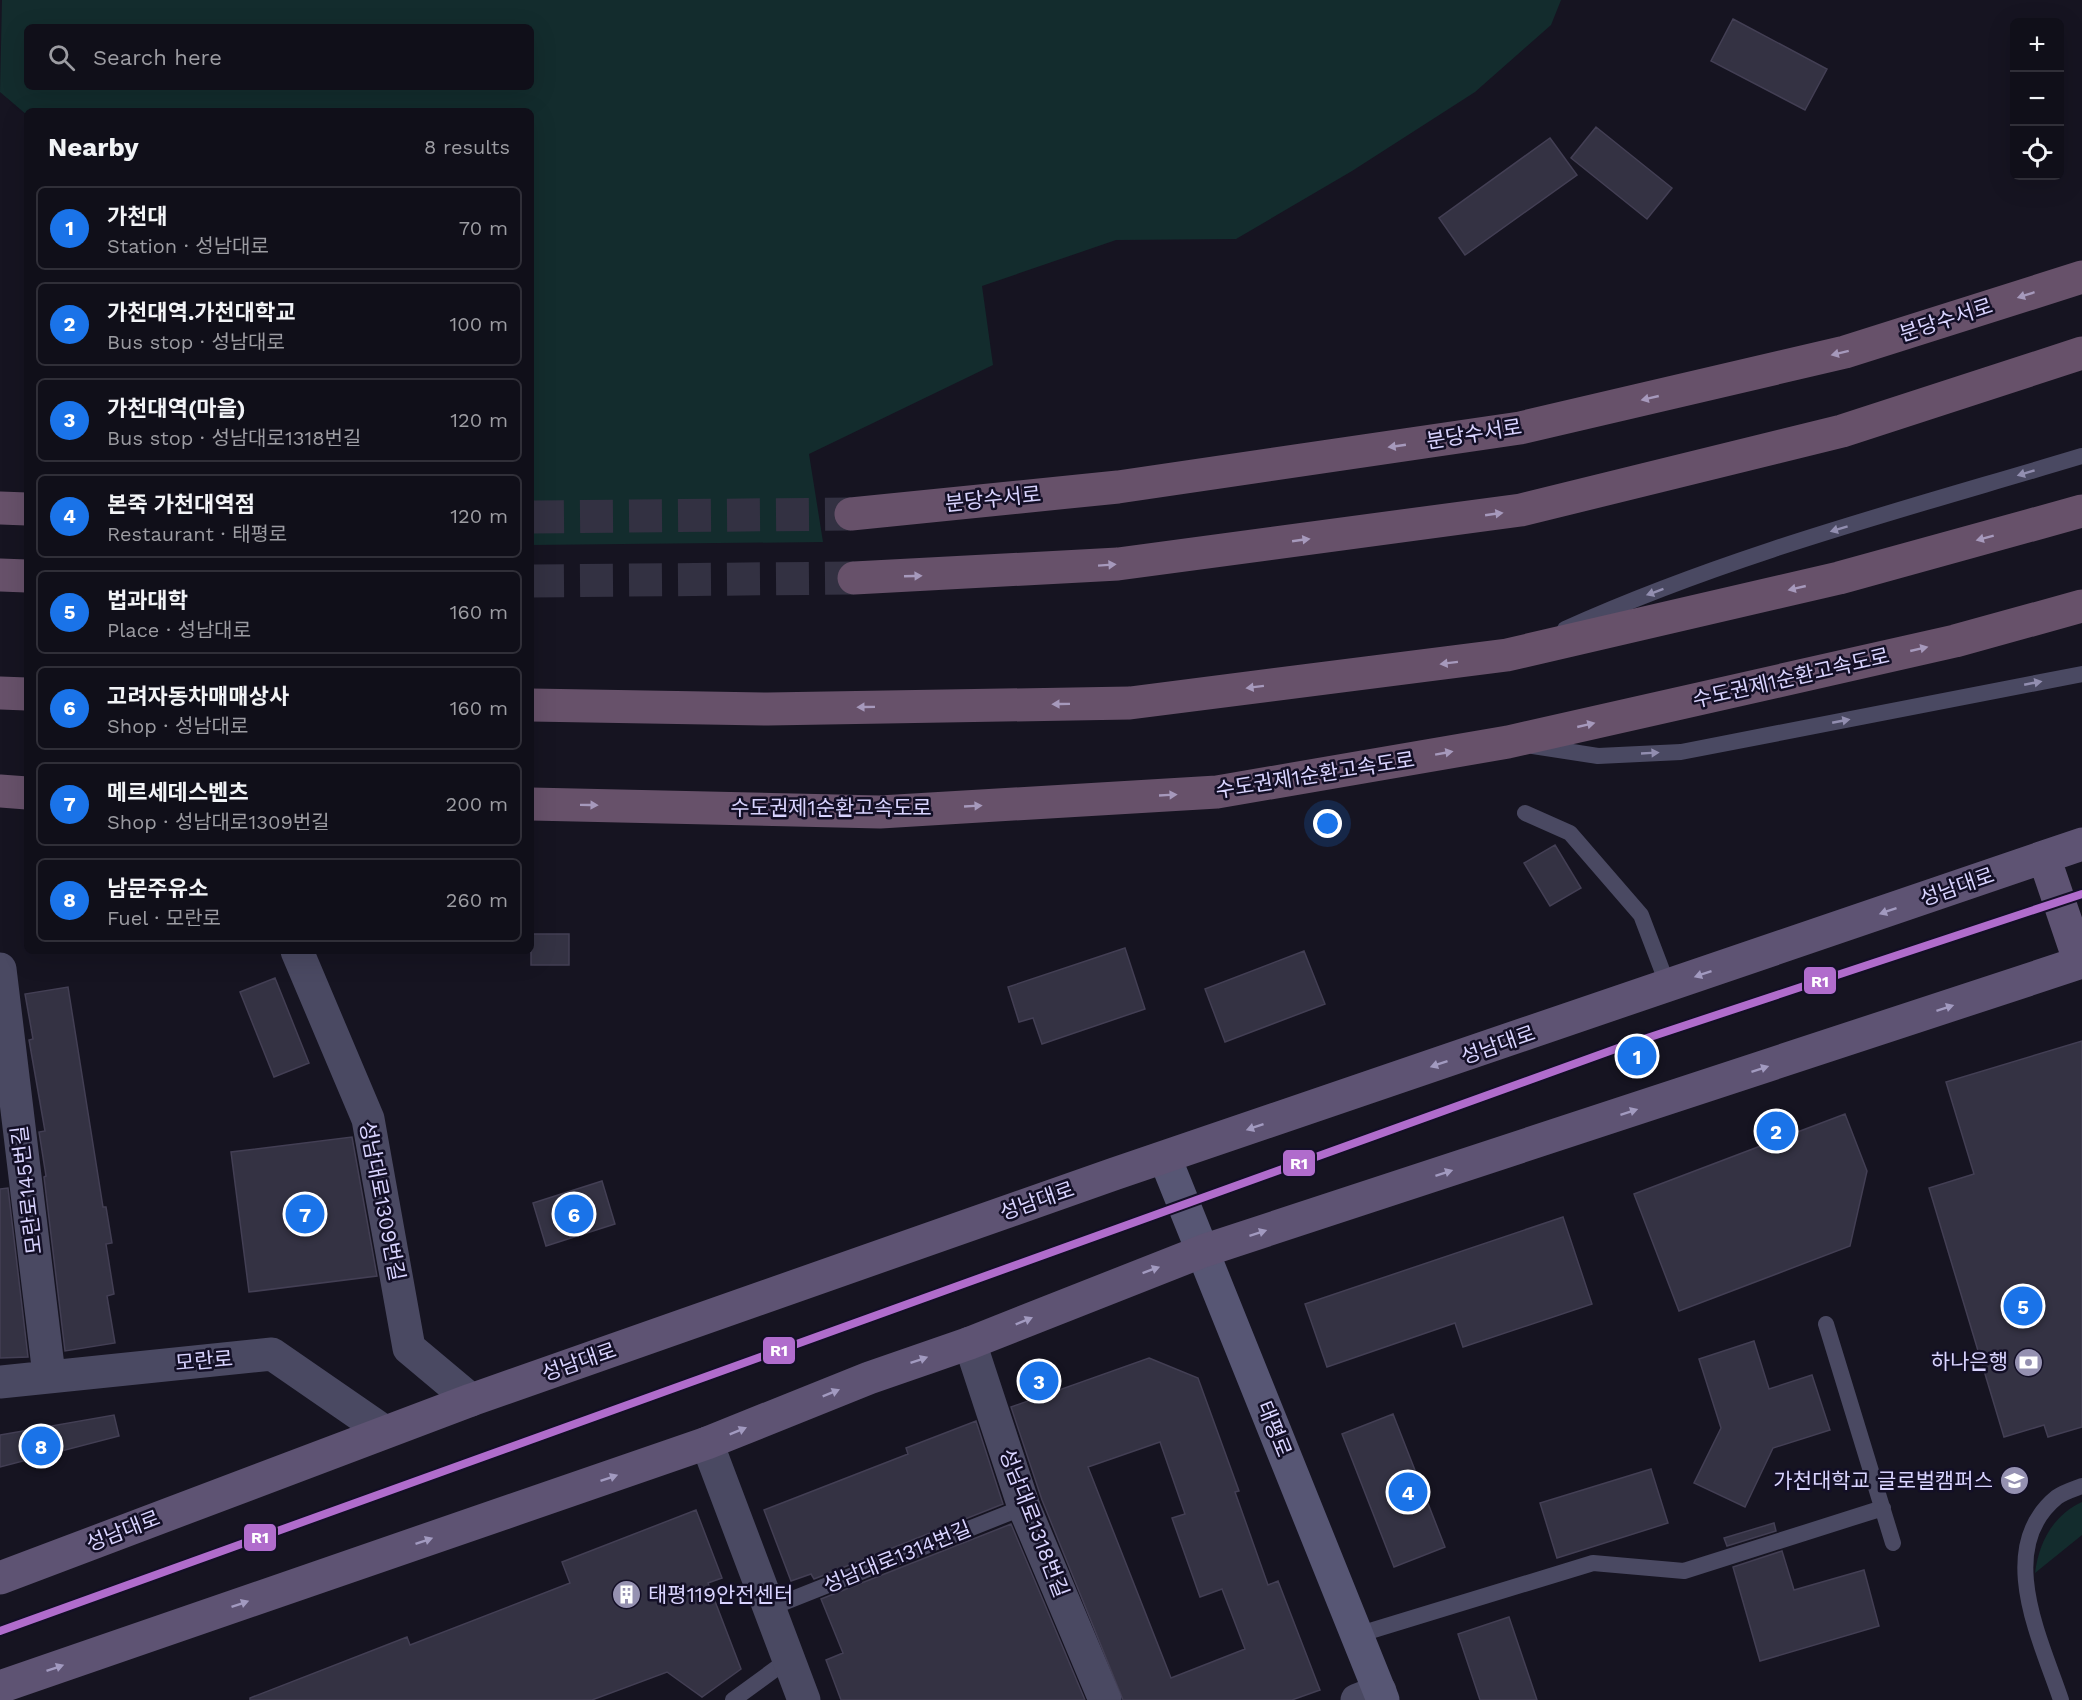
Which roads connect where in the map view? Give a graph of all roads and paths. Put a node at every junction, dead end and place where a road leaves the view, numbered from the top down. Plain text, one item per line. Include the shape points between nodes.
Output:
1 (2082, 277) edge
2 (2082, 353) edge
3 (2082, 456) edge
4 (0, 508) edge
5 (24, 509) edge
6 (2082, 511) edge
7 (851, 514) tunnel mouth
8 (0, 575) edge
9 (24, 576) edge
10 (854, 578) tunnel mouth
11 (2082, 606) edge
12 (1507, 655) junction
13 (2082, 674) edge
14 (0, 693) edge
15 (24, 694) edge
16 (534, 705) edge
17 (1508, 742) junction
18 (0, 791) edge
19 (24, 792) edge
20 (534, 804) edge
21 (1525, 813) dead end
22 (2082, 844) edge
23 (2044, 857) junction
24 (298, 954) edge
25 (2081, 963) edge
26 (0, 969) edge
27 (1668, 986) junction
28 (1165, 1158) junction
29 (1203, 1251) junction
30 (1826, 1324) dead end
31 (970, 1342) junction
32 (49, 1376) junction
33 (0, 1382) edge
34 (471, 1400) junction
35 (385, 1432) junction
36 (707, 1443) junction
37 (2082, 1486) edge
38 (1024, 1507) junction
39 (1882, 1508) junction
40 (1893, 1543) dead end
41 (0, 1578) edge
42 (770, 1608) junction
43 (1357, 1635) junction
44 (789, 1659) junction
45 (0, 1687) edge
46 (1373, 1697) edge
47 (733, 1700) edge
48 (804, 1700) edge
49 (1105, 1700) edge
50 (2061, 1700) edge

1 -> 7 highway, 분당수서로 via 1845,352 1520,428 1118,487
10 -> 2 highway via 1118,564 1521,510 1842,431
3 -> 12 lane via 1757,554 1611,608
4 - 5 highway
6 -> 12 highway via 1839,578
8 - 9 highway
17 -> 11 highway, 수도권제1순환고속도로 via 1944,644
12 -> 16 highway via 1130,703 768,709
17 -> 13 lane via 1598,756 1681,752
14 - 15 highway
20 -> 17 highway, 수도권제1순환고속도로 via 880,812 1205,793
18 - 19 highway
21 - 27 lane via 1570,833 1641,915
22 - 23 main road, 성남대로
23 - 25 main road
23 -> 27 main road, 성남대로
24 - 34 street, 성남대로1309번길 via 368,1119 410,1348
29 -> 25 main road
26 - 32 street, 모란로145번길
27 -> 28 main road, 성남대로
28 - 29 main road, 태평로
28 - 34 main road, 성남대로
31 -> 29 main road
29 - 43 main road, 태평로
30 - 39 lane
36 -> 31 main road
31 - 38 street, 성남대로1318번길
32 - 33 street, 모란로
32 - 35 street, 모란로 via 273,1354
34 - 35 main road, 성남대로
35 - 41 main road, 성남대로
36 - 42 street
45 -> 36 main road
37 - 50 lane via 2058,1496 2039,1516 2028,1540 2025,1568 2030,1606
38 - 42 lane, 성남대로1314번길
38 - 49 street, 성남대로1318번길
39 - 40 lane
39 - 43 lane via 1684,1571 1593,1563
42 - 44 street
43 - 46 main road, 태평로
44 - 47 lane
44 - 48 street

